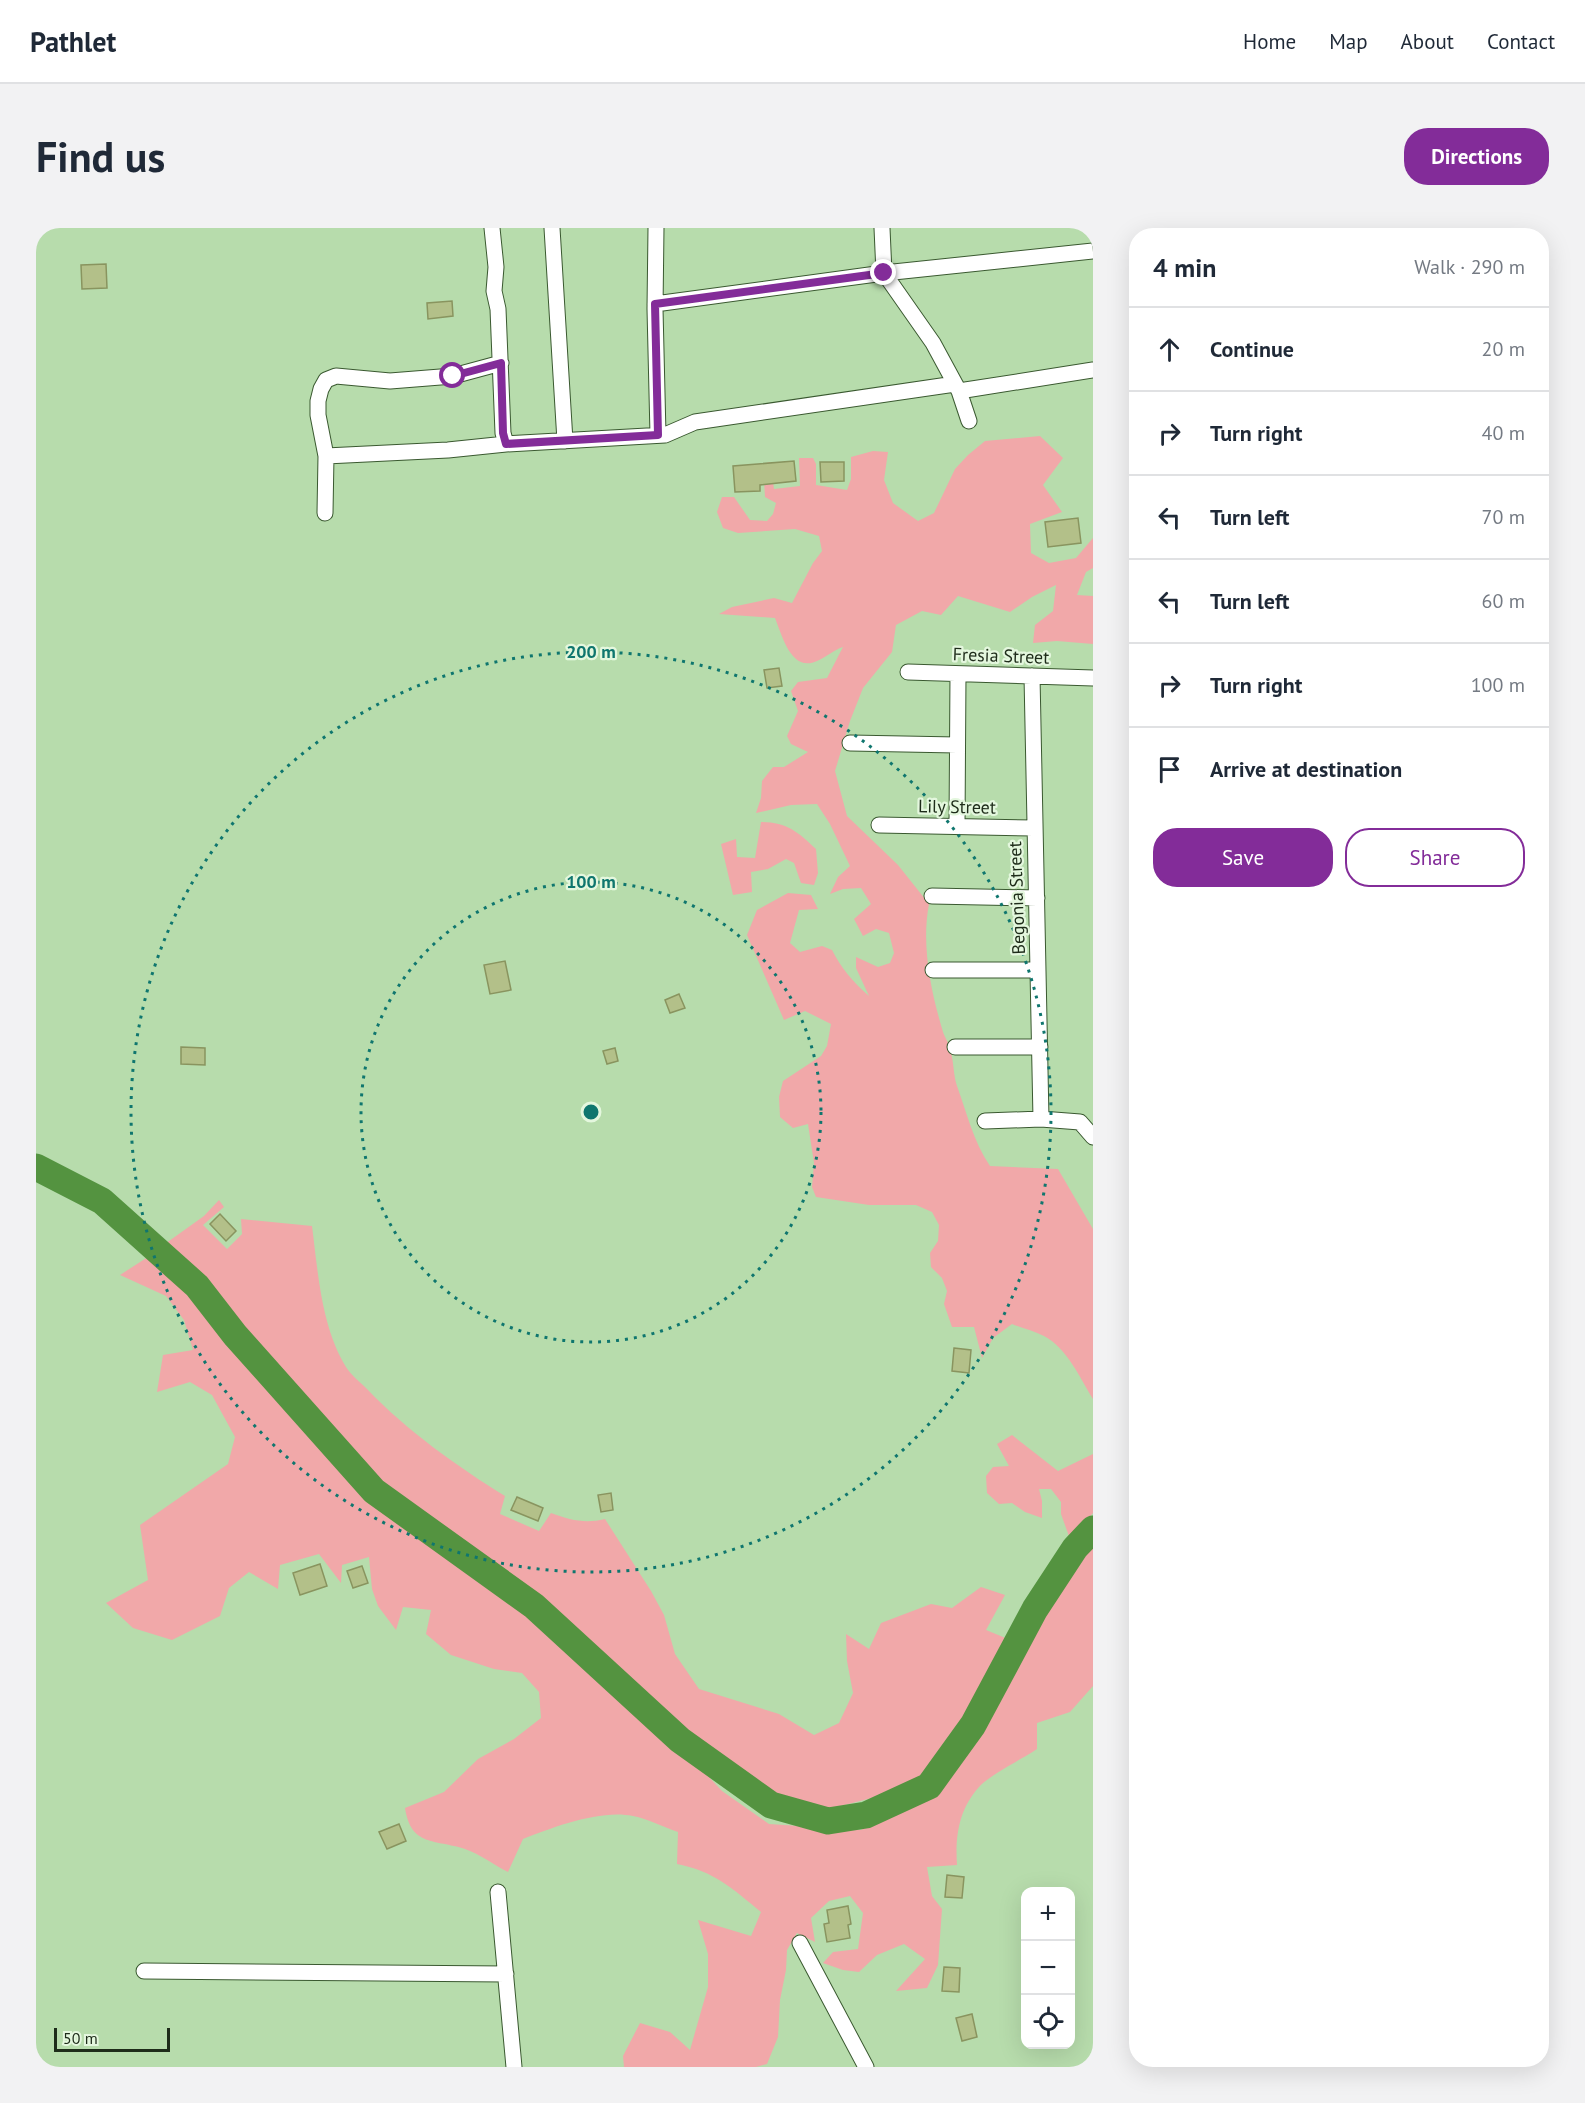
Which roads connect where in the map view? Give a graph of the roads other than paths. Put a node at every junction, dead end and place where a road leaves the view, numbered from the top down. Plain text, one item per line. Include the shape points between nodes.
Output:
1 (492, 228) edge
2 (552, 228) edge
3 (656, 228) edge
4 (882, 228) edge
5 (1093, 251) edge
6 (884, 273) junction
7 (655, 304) junction
8 (501, 363) junction
9 (1093, 370) edge
10 (957, 387) junction
11 (969, 421) dead end
12 (658, 435) junction
13 (565, 441) junction
14 (506, 444) junction
15 (326, 456) junction
16 (325, 513) dead end
17 (908, 672) dead end
18 (958, 674) junction
19 (1032, 676) junction
20 (1093, 678) edge
21 (850, 743) dead end
22 (957, 745) junction
23 (879, 825) dead end
24 (957, 826) junction
25 (1034, 828) junction
26 (932, 896) dead end
27 (1037, 898) junction
28 (933, 970) dead end
29 (1038, 970) junction
30 (955, 1047) dead end
31 (1040, 1047) junction
32 (1041, 1119) junction
33 (985, 1121) dead end
34 (1093, 1137) edge
35 (498, 1892) dead end
36 (800, 1943) dead end
37 (144, 1971) dead end
38 (506, 1974) junction
39 (514, 2067) edge
40 (866, 2067) edge

1 - 8 street
2 - 13 street
3 - 7 street
4 - 6 street
5 - 6 street
6 - 7 street
6 - 10 street via 933,343
7 - 12 street
8 - 14 street
8 - 15 street via 453,376 390,381 336,376 327,380 321,389 318,415
9 - 10 street
10 - 11 street
10 - 12 street via 695,422
12 - 13 street
13 - 14 street
14 - 15 street
15 - 16 street
17 - 18 street, Fresia Street
18 - 19 street, Fresia Street
18 - 22 street
19 - 20 street, Fresia Street
19 - 25 street, Begonia Street
21 - 22 street
22 - 24 street
23 - 24 street, Lily Street
24 - 25 street, Lily Street
25 - 27 street, Begonia Street
26 - 27 street
27 - 29 street, Begonia Street
28 - 29 street
29 - 31 street, Begonia Street
30 - 31 street
31 - 32 street, Begonia Street
32 - 33 street
32 - 34 street via 1080,1122
35 - 38 street
36 - 40 street
37 - 38 street
38 - 39 street

